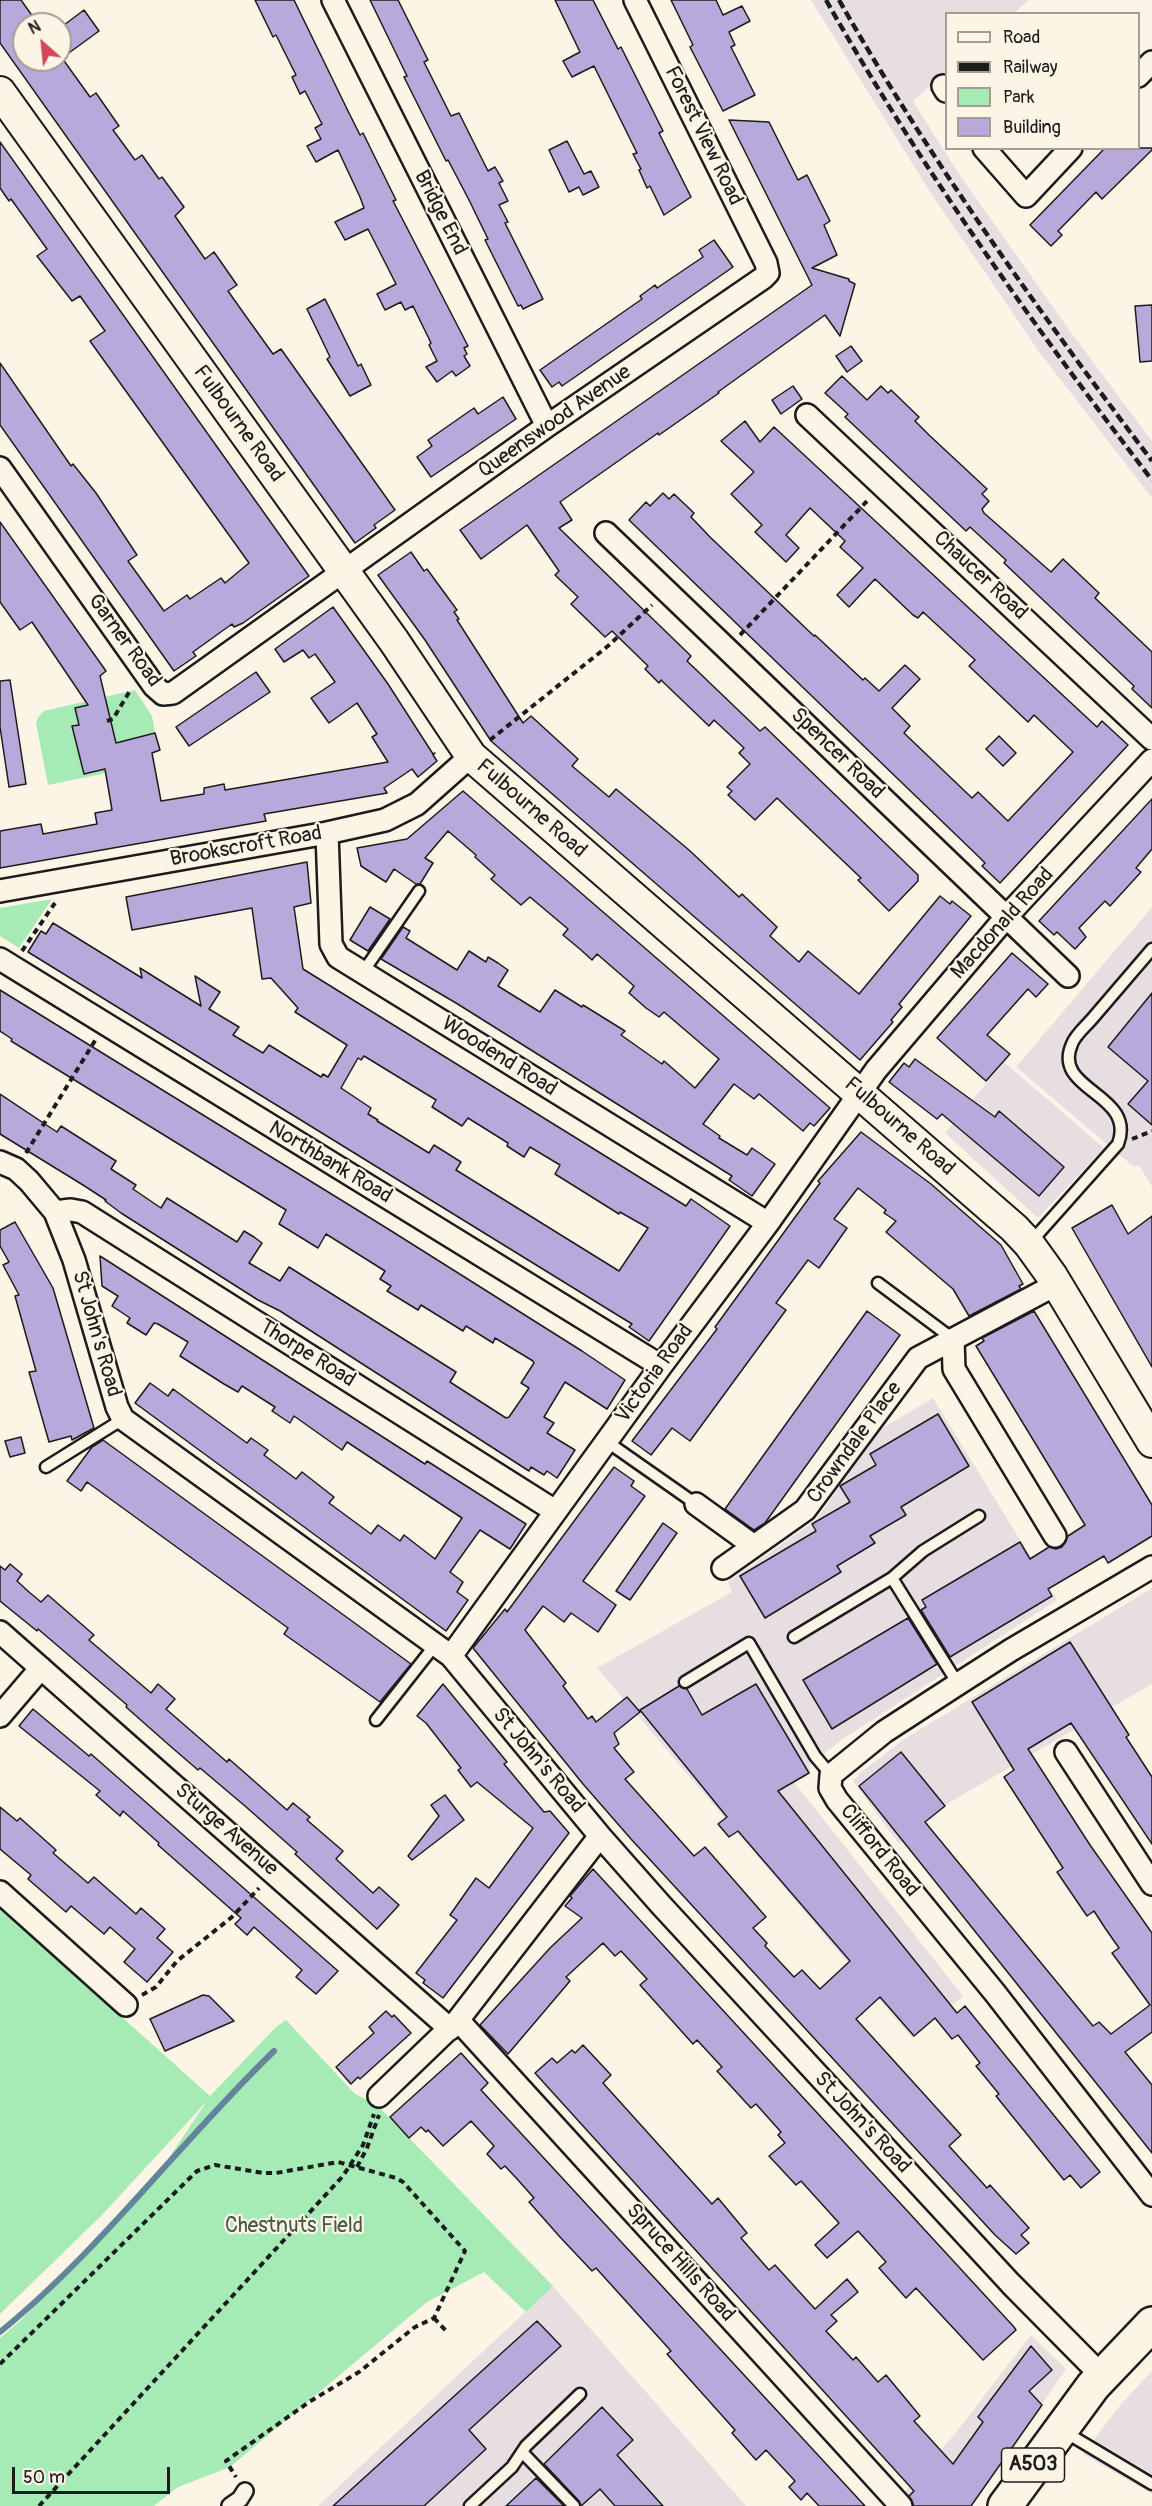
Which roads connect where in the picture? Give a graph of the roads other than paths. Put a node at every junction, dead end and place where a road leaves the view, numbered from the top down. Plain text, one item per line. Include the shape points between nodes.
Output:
1 (333, 0) edge
2 (635, 0) edge
3 (1152, 62) edge
4 (1140, 74) edge
5 (0, 92) edge
6 (986, 150) edge
7 (1069, 150) edge
8 (768, 273) joint
9 (807, 415) dead end
10 (547, 426) junction
11 (0, 468) edge
12 (606, 533) dead end
13 (344, 572) junction
14 (1152, 739) edge
15 (471, 756) junction
16 (1152, 760) edge
17 (327, 833) junction
18 (0, 891) edge
19 (419, 891) dead end
20 (1007, 916) junction
21 (1152, 949) edge
22 (6, 963) edge
23 (363, 972) junction
24 (1068, 976) dead end
25 (861, 1093) junction
26 (8, 1165) edge
27 (55, 1212) junction
28 (768, 1223) junction
29 (1029, 1244) junction
30 (878, 1283) dead end
31 (1057, 1284) junction
32 (953, 1339) junction
33 (661, 1366) junction
34 (123, 1419) junction
35 (606, 1441) junction
36 (1152, 1442) edge
37 (46, 1467) dead end
38 (696, 1504) joint
39 (555, 1511) junction
40 (979, 1516) dead end
41 (1054, 1536) dead end
42 (754, 1546) junction
43 (1152, 1567) edge
44 (723, 1568) dead end
45 (892, 1578) junction
46 (0, 1632) edge
47 (794, 1637) dead end
48 (443, 1650) junction
49 (41, 1668) junction
50 (685, 1682) dead end
51 (958, 1684) junction
52 (0, 1716) edge
53 (376, 1720) dead end
54 (1066, 1752) dead end
55 (831, 1775) junction
56 (600, 1836) junction
57 (1152, 1884) edge
58 (0, 1892) edge
59 (126, 2005) road end
60 (454, 2025) junction
61 (380, 2103) road end
62 (1152, 2195) edge
63 (1152, 2324) edge
64 (1102, 2376) junction
65 (580, 2394) dead end
66 (1060, 2429) junction
67 (522, 2452) junction
68 (1152, 2484) edge
69 (470, 2506) edge
70 (574, 2506) edge
71 (902, 2506) edge
72 (1005, 2506) edge

1 - 10 street, Bridge End
2 - 8 street, Forest View Road
3 - 4 street
5 - 13 main road, Fulbourne Road
6 - 7 street via 1026,196
8 - 10 street, Queenswood Avenue
9 - 14 street, Chaucer Road
10 - 13 street, Queenswood Avenue
11 - 13 street, Garner Road via 154,686 164,694 173,693
12 - 20 street, Spencer Road
13 - 15 main road, Fulbourne Road
15 - 17 street, Brookscroft Road via 402,813
15 - 25 main road, Fulbourne Road
16 - 20 street, Macdonald Road
17 - 18 street, Brookscroft Road
17 - 23 street, Woodend Road via 331,944 338,957
19 - 23 lane
20 - 24 street, Spencer Road
20 - 25 street, Macdonald Road via 876,1070
21 - 29 lane via 1072,1043 1067,1063 1072,1073 1114,1109 1122,1133 1118,1144
22 - 33 street, Northbank Road
23 - 28 street, Woodend Road
25 - 28 street, Victoria Road
25 - 29 main road, Fulbourne Road
26 - 27 street, St John's Road
27 - 34 street, St John's Road via 75,1260
27 - 39 street, Thorpe Road via 82,1212
28 - 33 street, Victoria Road
29 - 31 main road, Fulbourne Road
30 - 32 lane
31 - 32 street, Crowndale Place
31 - 36 main road, Fulbourne Road
32 - 41 street via 954,1369
32 - 42 street, Crowndale Place via 918,1358 805,1510
33 - 35 street, Victoria Road
34 - 37 lane
34 - 48 street, St John's Road
35 - 38 lane
35 - 39 street, Victoria Road
38 - 42 street
39 - 48 street, Victoria Road
40 - 45 lane via 923,1551
42 - 44 street, Crowndale Place
43 - 51 street
45 - 47 lane
45 - 51 lane
46 - 49 street, Sturge Avenue
48 - 53 lane
48 - 56 street, St John's Road
49 - 52 street
49 - 60 street, Sturge Avenue
50 - 55 lane via 749,1643 815,1756
51 - 55 street via 884,1732
54 - 57 street
55 - 62 street, Clifford Road via 830,1788 837,1800
56 - 60 street
56 - 64 street, St John's Road via 1011,2284
58 - 59 street
60 - 61 street
60 - 71 street, Spruce Hills Road
63 - 64 main road, A503
64 - 66 main road, A503
65 - 67 lane
66 - 68 lane
66 - 72 main road, A503
67 - 69 lane via 512,2467
67 - 70 lane

